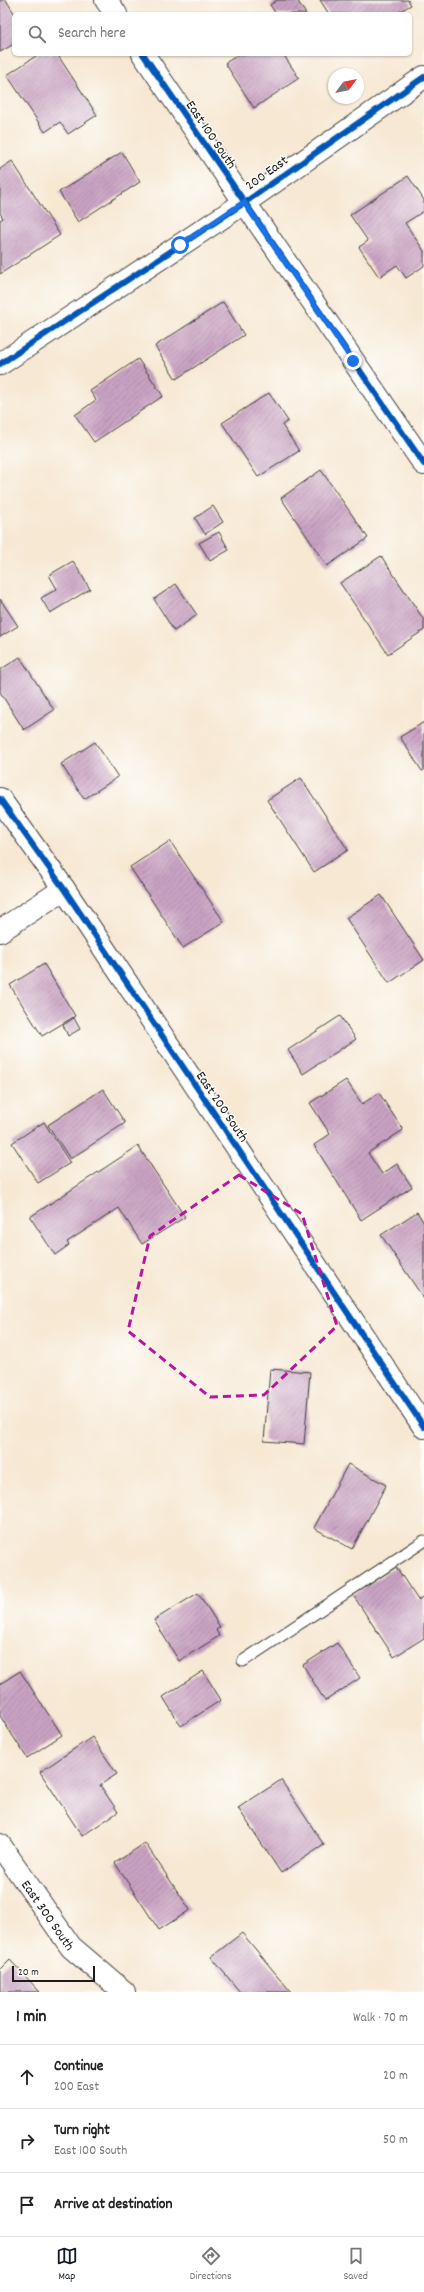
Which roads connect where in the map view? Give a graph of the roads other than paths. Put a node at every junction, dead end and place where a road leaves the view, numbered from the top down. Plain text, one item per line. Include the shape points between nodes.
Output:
1 (106, 0) edge
2 (115, 12) edge
3 (144, 56) edge
4 (424, 77) edge
5 (244, 202) junction
6 (0, 364) edge
7 (424, 464) edge
8 (0, 799) edge
9 (64, 889) junction
10 (0, 932) edge
11 (420, 1414) edge
12 (424, 1541) edge
13 (243, 1661) dead end
14 (0, 1845) edge
15 (124, 1992) edge

1 - 2 street
3 - 5 street, East 100 South
4 - 5 street, 200 East
5 - 6 street, 200 East
5 - 7 street, East 100 South
8 - 9 street, East 200 South
9 - 10 street
9 - 11 street, East 200 South
12 - 13 lane
14 - 15 street, East 300 South via 71,1947

